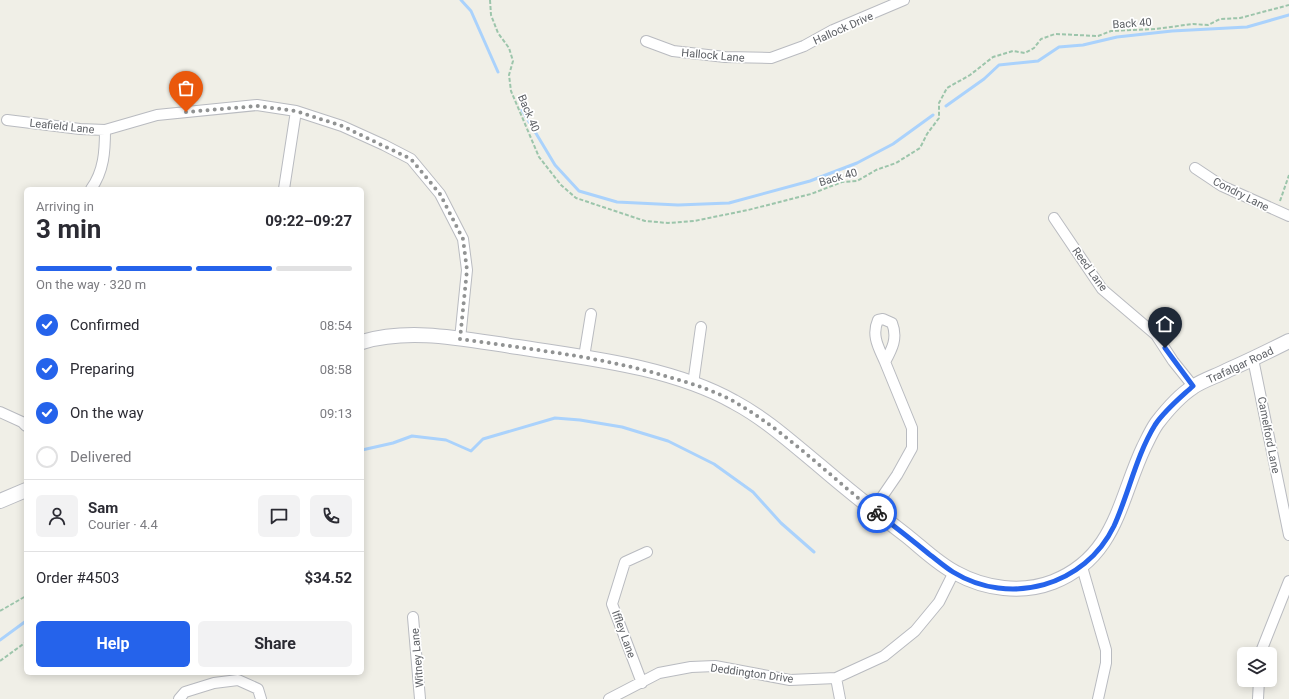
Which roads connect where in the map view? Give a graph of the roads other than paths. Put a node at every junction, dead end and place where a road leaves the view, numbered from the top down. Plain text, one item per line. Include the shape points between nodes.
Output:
1 (904, 0) edge
2 (646, 41) dead end
3 (781, 54) joint
4 (296, 111) junction
5 (7, 120) dead end
6 (106, 130) junction
7 (1195, 168) dead end
8 (92, 187) edge
9 (284, 187) edge
10 (1289, 216) edge
11 (1054, 218) dead end
12 (591, 314) dead end
13 (701, 327) dead end
14 (460, 339) junction
15 (364, 341) edge
16 (1289, 341) edge
17 (584, 357) junction
18 (1253, 359) junction
19 (885, 362) dead end
20 (693, 384) junction
21 (1193, 386) junction
22 (0, 412) edge
23 (24, 424) edge
24 (24, 491) edge
25 (0, 501) edge
26 (873, 510) junction
27 (1289, 534) edge
28 (647, 552) dead end
29 (1082, 567) junction
30 (954, 572) junction
31 (1288, 588) edge
32 (413, 617) dead end
33 (1263, 647) edge
34 (836, 678) junction
35 (642, 683) junction
36 (1259, 687) edge
37 (179, 699) edge
38 (260, 699) edge
39 (420, 699) edge
40 (609, 699) edge
41 (840, 699) edge
42 (1098, 699) edge
43 (1258, 699) edge

1 - 3 street, Hallock Drive
2 - 3 street, Hallock Lane via 673,51 725,57 771,58
4 - 6 street, Leafield Lane via 257,106 215,109 158,115
4 - 9 street
4 - 14 street, Leafield Lane via 342,126 411,159 440,194 463,239 467,270
5 - 6 street, Leafield Lane
6 - 8 street via 106,156
7 - 10 street, Condry Lane via 1222,186
11 - 21 street, Reed Lane via 1102,289 1156,335
12 - 17 street
13 - 20 street
14 - 15 street, Trafalgar Road via 422,335 381,336
14 - 17 street, Trafalgar Road
16 - 18 street, Trafalgar Road
17 - 20 street, Trafalgar Road via 639,368
18 - 21 street, Trafalgar Road
18 - 27 street, Camelford Lane
19 - 26 street via 912,428 912,448 897,476
20 - 26 street, Trafalgar Road via 732,401 769,423
21 - 29 street, Trafalgar Road via 1155,425 1113,527
22 - 23 street
24 - 25 street
26 - 30 street, Trafalgar Road
28 - 35 street, Iffley Lane via 625,562 612,604
29 - 30 street, Trafalgar Road via 1054,582 1035,587 1009,589 980,584
29 - 42 street via 1106,650 1106,663
30 - 34 street, Deddington Drive via 939,602 914,631 884,656
31 - 33 street
32 - 39 street, Witney Lane
34 - 35 street, Deddington Drive via 790,680 715,666 691,667 659,674
34 - 41 street
35 - 40 street, Deddington Drive
36 - 43 street
37 - 38 street via 185,692 214,683 238,680 258,689

